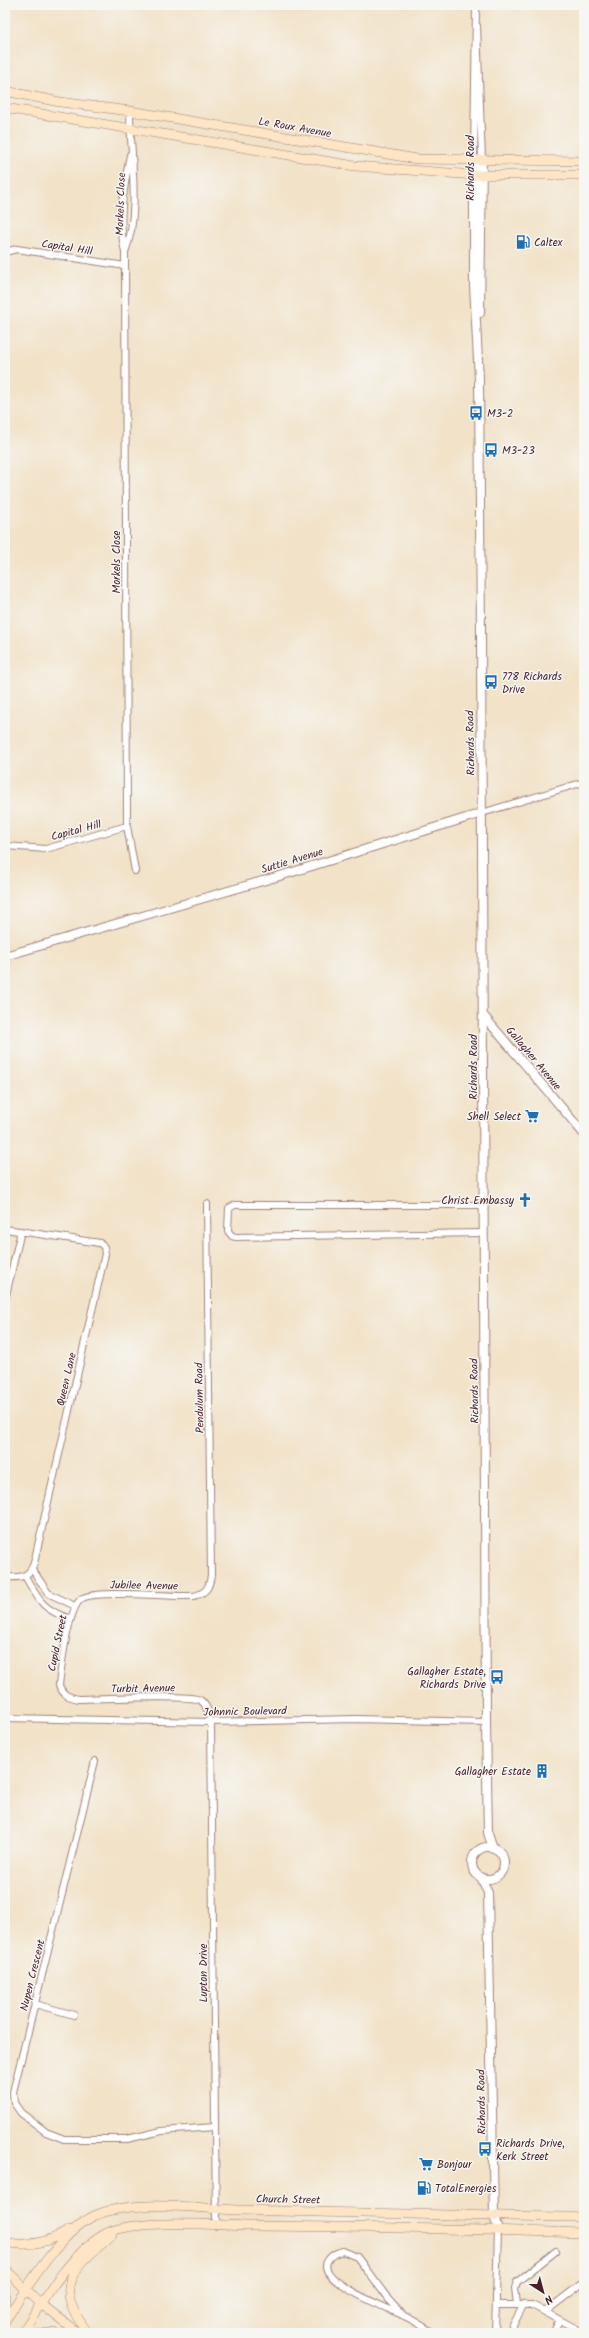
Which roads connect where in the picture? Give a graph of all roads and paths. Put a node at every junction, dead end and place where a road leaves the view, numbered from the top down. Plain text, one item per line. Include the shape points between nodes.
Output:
1 (476, 8) edge
2 (5, 90) edge
3 (5, 108) edge
4 (130, 111) junction
5 (130, 129) junction
6 (130, 155) junction
7 (478, 160) junction
8 (584, 161) edge
9 (479, 175) junction
10 (584, 175) edge
11 (5, 252) edge
12 (125, 252) junction
13 (125, 266) junction
14 (584, 782) edge
15 (482, 813) junction
16 (128, 826) junction
17 (5, 846) edge
18 (135, 871) dead end
19 (5, 956) edge
20 (483, 1015) junction
21 (584, 1134) edge
22 (207, 1204) dead end
23 (484, 1205) junction
24 (5, 1229) edge
25 (22, 1231) junction
26 (484, 1233) junction
27 (5, 1299) edge
28 (32, 1569) junction
29 (25, 1576) junction
30 (5, 1577) edge
31 (206, 1591) joint
32 (81, 1599) joint
33 (75, 1606) junction
34 (72, 1619) junction
35 (62, 1692) joint
36 (5, 1718) edge
37 (211, 1722) junction
38 (486, 1722) junction
39 (95, 1760) dead end
40 (488, 1833) junction
41 (482, 1848) junction
42 (493, 1848) junction
43 (481, 1877) junction
44 (496, 1877) junction
45 (488, 1893) junction
46 (35, 2004) junction
47 (74, 2015) dead end
48 (214, 2127) junction
49 (216, 2210) junction
50 (494, 2216) junction
51 (584, 2218) edge
52 (83, 2223) junction
53 (216, 2225) junction
54 (119, 2229) junction
55 (498, 2230) junction
56 (584, 2233) edge
57 (5, 2242) edge
58 (556, 2251) dead end
59 (5, 2269) edge
60 (584, 2282) edge
61 (5, 2289) edge
62 (25, 2290) junction
63 (41, 2304) junction
64 (517, 2304) junction
65 (524, 2304) junction
66 (496, 2305) junction
67 (5, 2307) edge
68 (545, 2312) junction
69 (403, 2315) junction
70 (560, 2320) junction
71 (5, 2321) edge
72 (22, 2333) edge
73 (37, 2333) edge
74 (56, 2333) edge
75 (78, 2333) edge
76 (88, 2333) edge
77 (434, 2333) edge
78 (495, 2333) edge
79 (509, 2333) edge
80 (553, 2333) edge
81 (584, 2333) edge

1 - 7 street, Richards Road
2 - 4 main road, Le Roux Avenue via 60,102
3 - 5 main road
4 - 5 street, Morkels Close
4 - 7 main road, Le Roux Avenue via 406,158
5 - 6 street, Morkels Close
5 - 9 main road via 355,166
6 - 12 street, Morkels Close via 122,206
6 - 12 street, Morkels Close via 132,213 129,242
7 - 8 main road, Le Roux Avenue
7 - 9 street, Richards Road
9 - 10 main road
9 - 15 street, Richards Road
11 - 13 street, Capital Hill via 17,249
12 - 13 street, Morkels Close
13 - 16 street, Morkels Close
14 - 15 street, Suttie Avenue
15 - 19 street, Suttie Avenue via 283,875
15 - 20 street, Richards Road
16 - 17 street, Capital Hill via 46,849
16 - 18 street, Morkels Close
20 - 21 street, Gallagher Avenue
20 - 23 street, Richards Road
22 - 31 street, Pendulum Road via 211,1576 210,1586
23 - 26 street, Richards Road
23 - 26 street via 235,1205 229,1208 228,1231 236,1237
24 - 25 street
25 - 27 street
25 - 28 street, Queen Lane via 100,1243 105,1254
26 - 38 street, Richards Road
28 - 29 street
28 - 33 street via 48,1593
29 - 30 street
29 - 34 street via 46,1607 54,1614
31 - 32 street, Jubilee Avenue via 194,1596 98,1594
32 - 33 street, Cupid Street
33 - 34 street, Cupid Street
34 - 35 street, Cupid Street via 59,1685
35 - 37 street, Turbit Avenue via 78,1699 199,1699 205,1705
36 - 37 street, Johnnic Boulevard
37 - 38 street, Johnnic Boulevard via 355,1719
37 - 48 street, Lupton Drive
38 - 40 street, Richards Road
39 - 46 street, Nupen Crescent
40 - 41 street, Richards Road
40 - 42 street, Richards Road
41 - 42 street
41 - 43 street via 477,1850 472,1860 473,1870
42 - 44 street via 498,1850 503,1859 502,1869
43 - 44 street
43 - 45 street, Richards Road
44 - 45 street, Richards Road
45 - 50 street, Richards Road
46 - 47 street
46 - 48 street, Nupen Crescent via 13,2101 20,2113 43,2130 64,2139 84,2140 128,2139 162,2131
48 - 49 street, Lupton Drive
49 - 50 main road, Church Street
49 - 52 main road, Church Street via 120,2207
49 - 53 street, Lupton Drive
50 - 51 main road, Church Street
50 - 55 street, Richards Road
52 - 57 main road via 40,2243 23,2245
52 - 62 main road, Church Street via 58,2248
53 - 54 main road via 138,2226
53 - 55 main road
54 - 63 main road via 108,2232 90,2244 65,2271
54 - 76 main road via 80,2264 69,2284 70,2303
55 - 56 main road
55 - 66 street, Richards Road
58 - 64 street via 517,2282
59 - 62 main road
60 - 68 street
61 - 67 main road
62 - 63 main road
62 - 71 main road, Church Street
63 - 72 main road
63 - 75 main road
64 - 65 street
64 - 66 street
65 - 68 street
65 - 79 street
66 - 78 street, Richards Road
68 - 70 street
69 - 69 street via 388,2310 338,2283 326,2268 330,2256 343,2251 357,2257
69 - 77 street
70 - 80 street
70 - 81 street
73 - 74 main road

